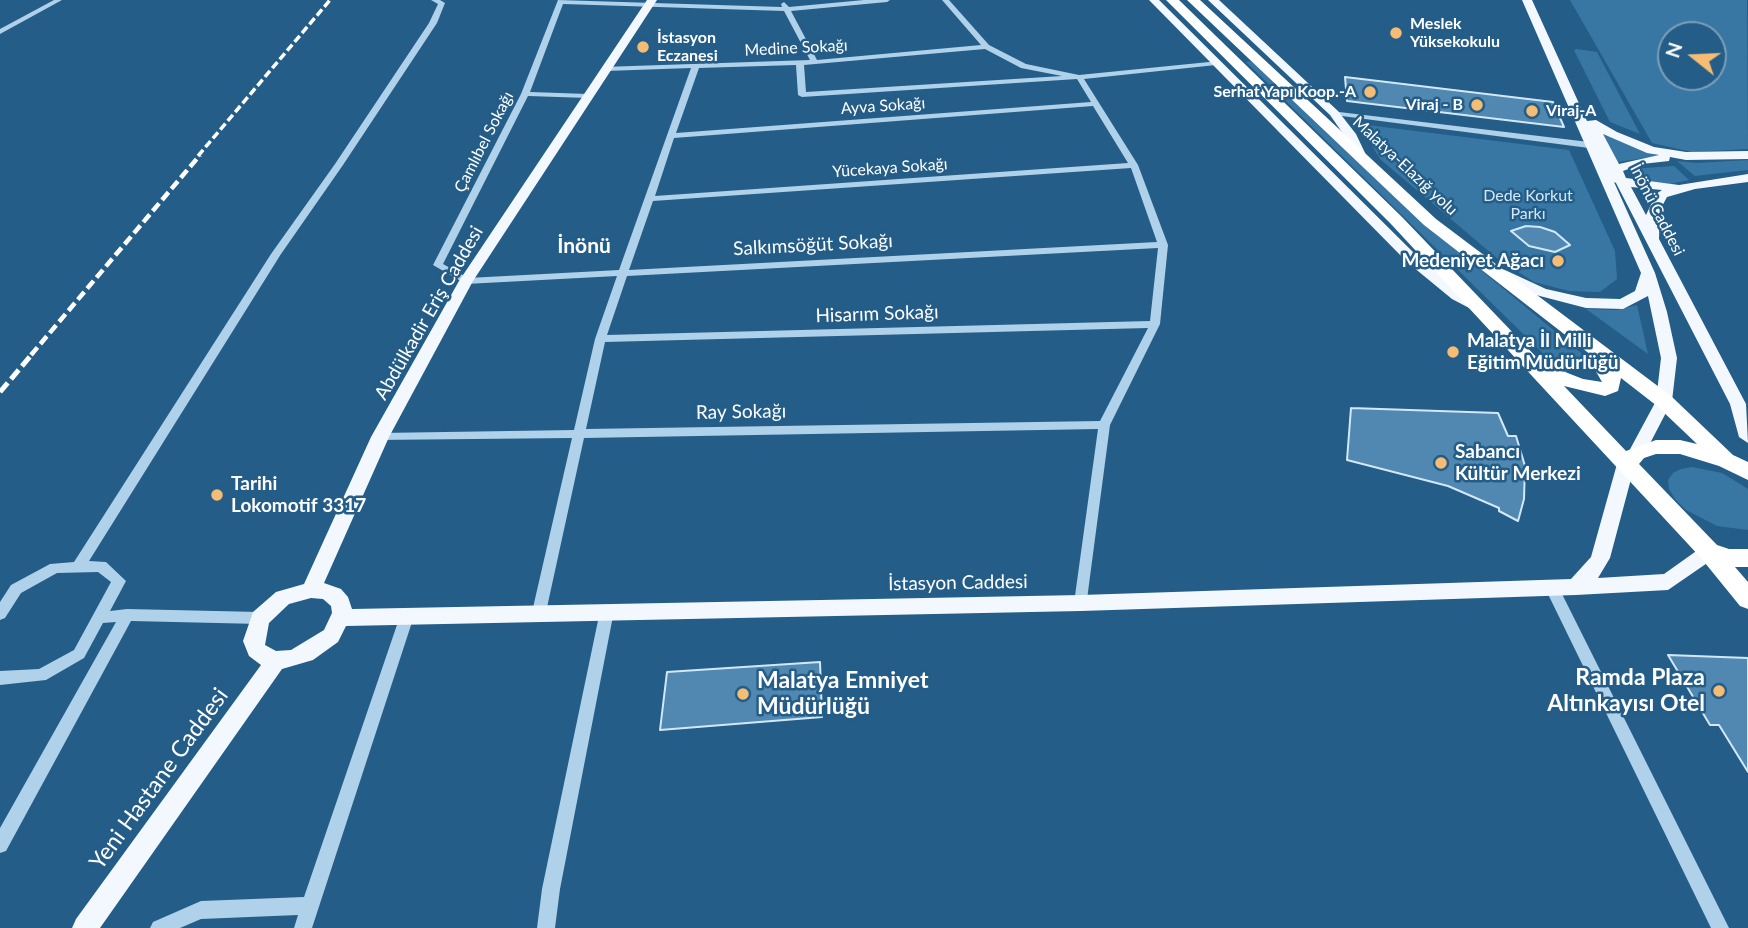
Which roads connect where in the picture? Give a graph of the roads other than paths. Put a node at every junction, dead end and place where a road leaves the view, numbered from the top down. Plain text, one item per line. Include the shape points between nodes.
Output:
1 (59, 0) edge
2 (434, 0) edge
3 (783, 0) edge
4 (887, 0) edge
5 (945, 0) edge
6 (1154, 0) edge
7 (1172, 0) edge
8 (1193, 0) edge
9 (1213, 0) edge
10 (1527, 0) edge
11 (1534, 0) edge
12 (560, 1) edge
13 (52, 3) edge
14 (650, 3) edge
15 (787, 9) junction
16 (0, 32) edge
17 (986, 47) junction
18 (815, 62) junction
19 (800, 63) junction
20 (1216, 63) junction
21 (696, 65) junction
22 (606, 69) junction
23 (1079, 77) junction
24 (525, 94) junction
25 (588, 96) junction
26 (1094, 104) junction
27 (1335, 113) junction
28 (1591, 122) junction
29 (673, 136) junction
30 (1589, 145) junction
31 (1748, 155) edge
32 (1686, 156) junction
33 (1361, 157) junction
34 (1134, 165) junction
35 (1613, 174) junction
36 (1748, 178) edge
37 (1693, 186) junction
38 (648, 199) junction
39 (1652, 239) junction
40 (1163, 245) junction
41 (1488, 268) junction
42 (625, 272) junction
43 (1648, 273) junction
44 (466, 281) junction
45 (1481, 309) junction
46 (1155, 324) junction
47 (1576, 333) junction
48 (600, 339) junction
49 (1530, 361) junction
50 (1664, 401) junction
51 (1104, 425) junction
52 (580, 432) junction
53 (380, 437) junction
54 (1748, 437) edge
55 (1632, 458) junction
56 (1726, 460) junction
57 (1748, 472) edge
58 (1709, 552) junction
59 (1748, 558) edge
60 (78, 567) junction
61 (1576, 587) junction
62 (1552, 588) junction
63 (312, 590) junction
64 (1748, 600) edge
65 (1081, 603) junction
66 (539, 611) junction
67 (607, 611) junction
68 (0, 614) edge
69 (127, 615) junction
70 (407, 617) junction
71 (99, 618) junction
72 (260, 618) junction
73 (341, 618) junction
74 (276, 660) junction
75 (0, 678) edge
76 (0, 845) edge
77 (310, 906) junction
78 (85, 928) edge
79 (159, 928) edge
80 (303, 928) edge
81 (546, 928) edge
82 (1720, 928) edge

1 - 13 street
2 - 60 street via 442,4 433,23 276,254
3 - 15 street
4 - 15 street
5 - 17 street
6 - 20 main road
7 - 45 highway via 1396,219
8 - 33 highway, Malatya-Elazığ yolu
9 - 27 main road
10 - 30 main road
11 - 28 main road, İnönü Caddesi
12 - 14 street
12 - 24 street, Çamlıbel Sokağı
13 - 16 street
14 - 15 street
14 - 22 main road, Abdülkadir Eriş Caddesi
15 - 18 street
17 - 18 street, Medine Sokağı
17 - 23 street via 1024,66
18 - 19 street, Medine Sokağı
19 - 21 street, Medine Sokağı
19 - 23 street via 802,95
20 - 23 street
20 - 45 main road via 1412,259 1457,296
21 - 22 street, Medine Sokağı
21 - 29 street
22 - 25 main road, Abdülkadir Eriş Caddesi
23 - 26 street
24 - 25 street
24 - 44 street, Çamlıbel Sokağı via 438,265
25 - 44 main road, Abdülkadir Eriş Caddesi
26 - 29 street, Ayva Sokağı
26 - 34 street
27 - 30 street
27 - 33 main road
28 - 32 main road via 1634,144
28 - 35 main road, İnönü Caddesi
29 - 38 street
30 - 35 main road
31 - 32 main road
32 - 35 main road via 1640,161
33 - 41 highway, Malatya-Elazığ yolu via 1430,222
34 - 38 street, Yücekaya Sokağı
34 - 40 street
35 - 37 main road via 1662,187
35 - 39 main road, İnönü Caddesi
35 - 43 main road
36 - 37 main road
37 - 39 main road via 1662,194 1653,210
38 - 42 street
39 - 54 main road, İnönü Caddesi via 1738,404
40 - 42 street, Salkımsöğüt Sokağı
40 - 46 street
41 - 43 main road via 1541,292 1586,303 1623,304 1642,293
41 - 47 highway, Malatya-Elazığ yolu
42 - 44 street, Salkımsöğüt Sokağı
42 - 48 street
43 - 50 main road via 1669,358
44 - 53 main road, Abdülkadir Eriş Caddesi
45 - 49 highway
46 - 48 street, Hisarım Sokağı
46 - 51 street
47 - 49 highway via 1609,371 1611,386 1579,385
47 - 50 highway, Malatya-Elazığ yolu
48 - 52 street
49 - 55 highway
50 - 55 main road
50 - 56 highway, Malatya-Elazığ yolu
51 - 52 street, Ray Sokağı
51 - 65 street
52 - 53 street, Ray Sokağı
52 - 66 street
53 - 63 main road, Abdülkadir Eriş Caddesi
55 - 56 highway via 1656,447 1680,447
55 - 58 highway
55 - 61 main road via 1600,558
56 - 57 highway
58 - 59 highway
58 - 61 main road, İstasyon Caddesi via 1668,582
58 - 64 highway
60 - 68 street via 55,568 16,589
60 - 71 street via 101,566 118,581
61 - 62 main road, İstasyon Caddesi
62 - 65 main road, İstasyon Caddesi
62 - 82 street
63 - 72 main road via 283,598
63 - 73 main road via 334,595 341,603
65 - 67 main road, İstasyon Caddesi
66 - 67 main road, İstasyon Caddesi
66 - 70 main road, İstasyon Caddesi
67 - 81 street
69 - 71 street
69 - 72 street
69 - 76 street
70 - 73 main road, İstasyon Caddesi
70 - 77 street
71 - 75 street via 79,654 41,675
72 - 74 main road via 253,641 256,650
73 - 74 main road via 320,646
74 - 78 main road, Yeni Hastane Caddesi
77 - 79 street via 201,909
77 - 80 street

